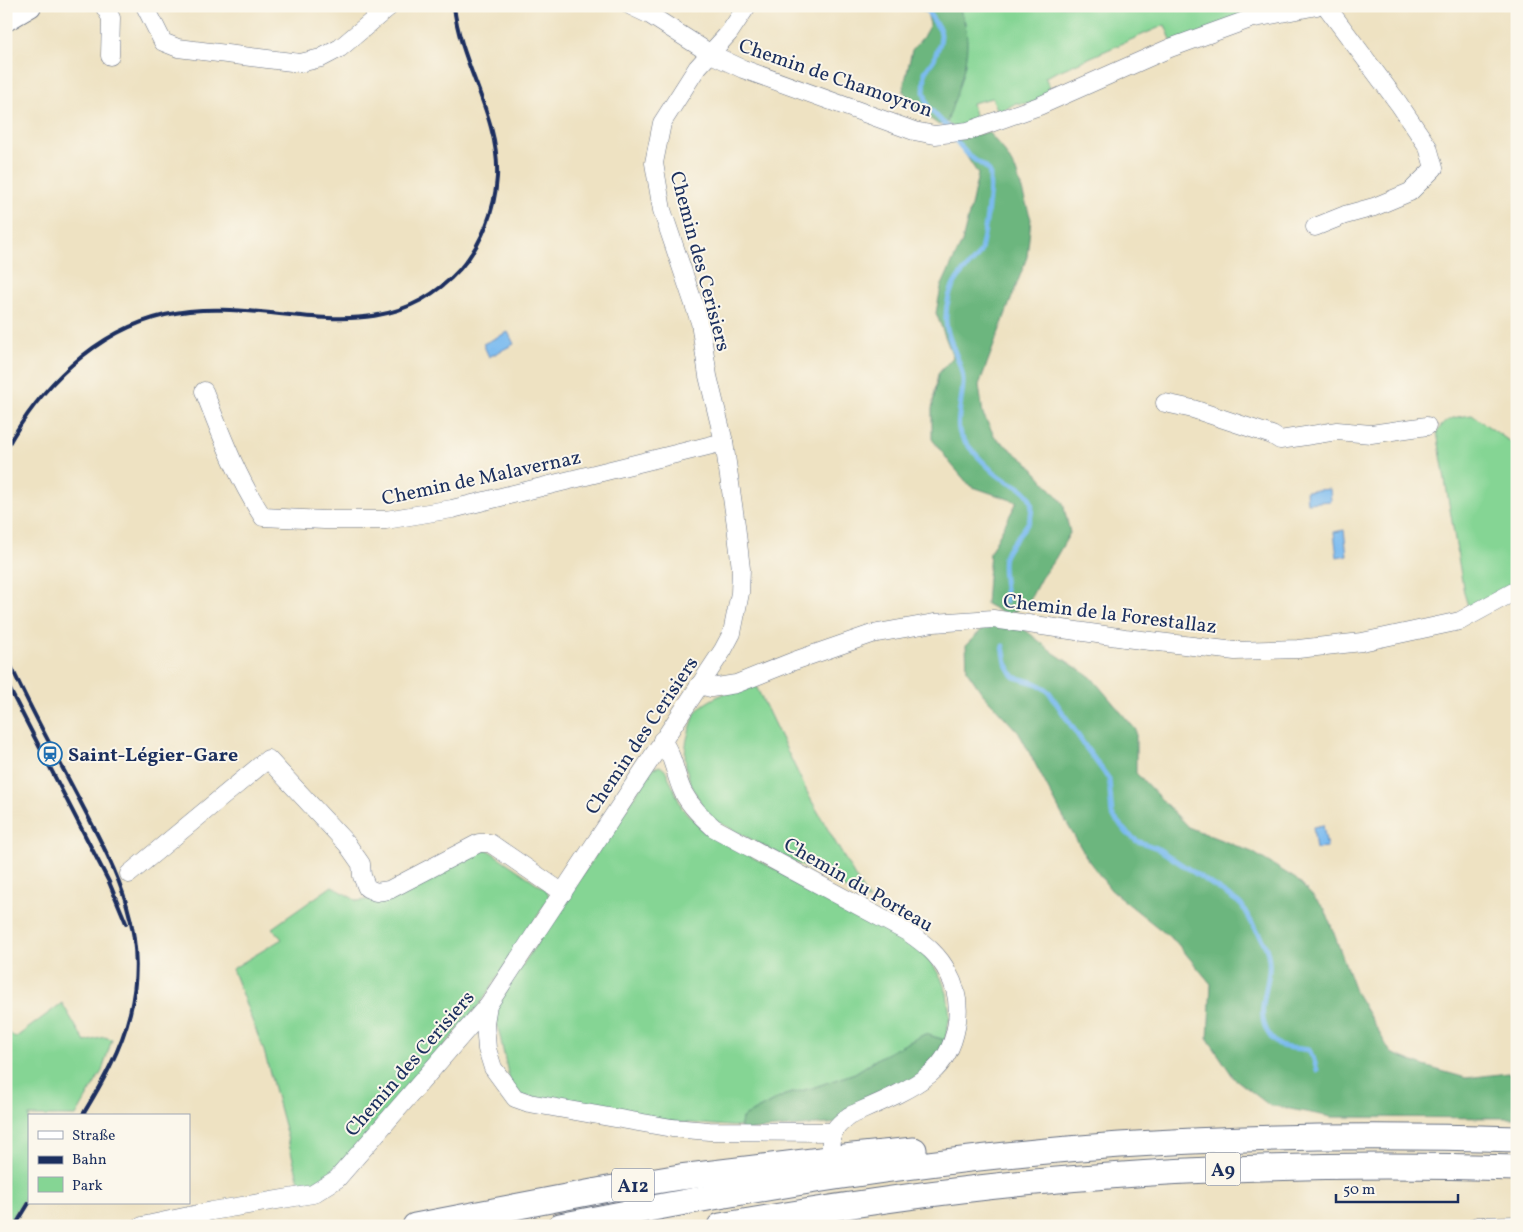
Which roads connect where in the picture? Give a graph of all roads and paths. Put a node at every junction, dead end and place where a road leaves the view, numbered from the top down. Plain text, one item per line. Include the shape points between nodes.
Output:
1 (30, 6) edge
2 (104, 6) edge
3 (145, 6) edge
4 (390, 6) edge
5 (631, 6) edge
6 (748, 6) edge
7 (1317, 6) edge
8 (1326, 6) edge
9 (6, 20) edge
10 (710, 54) junction
11 (110, 56) dead end
12 (1315, 227) dead end
13 (204, 391) dead end
14 (1166, 402) dead end
15 (1428, 426) dead end
16 (724, 442) junction
17 (1517, 590) edge
18 (699, 685) junction
19 (662, 740) junction
20 (128, 874) dead end
21 (563, 893) junction
22 (488, 1005) junction
23 (1517, 1139) edge
24 (1119, 1145) junction
25 (1517, 1168) edge
26 (1517, 1225) edge
27 (142, 1226) edge
28 (415, 1226) edge
29 (560, 1226) edge
30 (720, 1226) edge
31 (1477, 1226) edge

1 - 9 main road
2 - 11 street via 111,18
3 - 4 street via 163,42 178,48 300,63 321,58 340,48
5 - 10 street, Chemin de Chamoyron
6 - 10 street, Chemin des Cerisiers
7 - 10 street, Chemin de Chamoyron via 1250,19 1170,48 1039,106 968,131 935,135 914,131 763,77
8 - 12 street via 1428,147 1434,168 1410,192
10 - 16 street, Chemin des Cerisiers via 697,68 662,123 654,163 662,210 700,322 708,376
13 - 16 street, Chemin de Malavernaz via 245,487 263,517 386,520 452,508
14 - 15 street via 1280,440 1337,431 1372,434
16 - 18 street, Chemin des Cerisiers via 740,560 740,593 732,632
17 - 18 street, Chemin de la Forestallaz via 1460,621 1362,642 1298,649 1236,651 993,619 934,623 872,634 736,684 711,688
18 - 19 street, Chemin des Cerisiers
19 - 21 street, Chemin des Cerisiers
19 - 22 street, Chemin du Porteau via 673,759 683,792 698,814 714,828 909,933 936,955 952,982 957,1002 950,1046 940,1064 920,1081 849,1116 840,1123 832,1140 672,1128 516,1098 493,1068 487,1049 485,1023
20 - 21 street via 268,759 347,844 361,864 367,888 376,892 389,890 479,843 490,843
21 - 22 street, Chemin des Cerisiers
22 - 27 street, Chemin des Cerisiers via 337,1179 313,1194
23 - 24 highway, A9 via 1380,1136
24 - 28 highway, A12 via 1008,1141 853,1156 680,1177
24 - 29 highway, A9 via 964,1160 832,1178
25 - 30 highway, A9 via 1277,1167 1094,1177 930,1194
26 - 31 street

